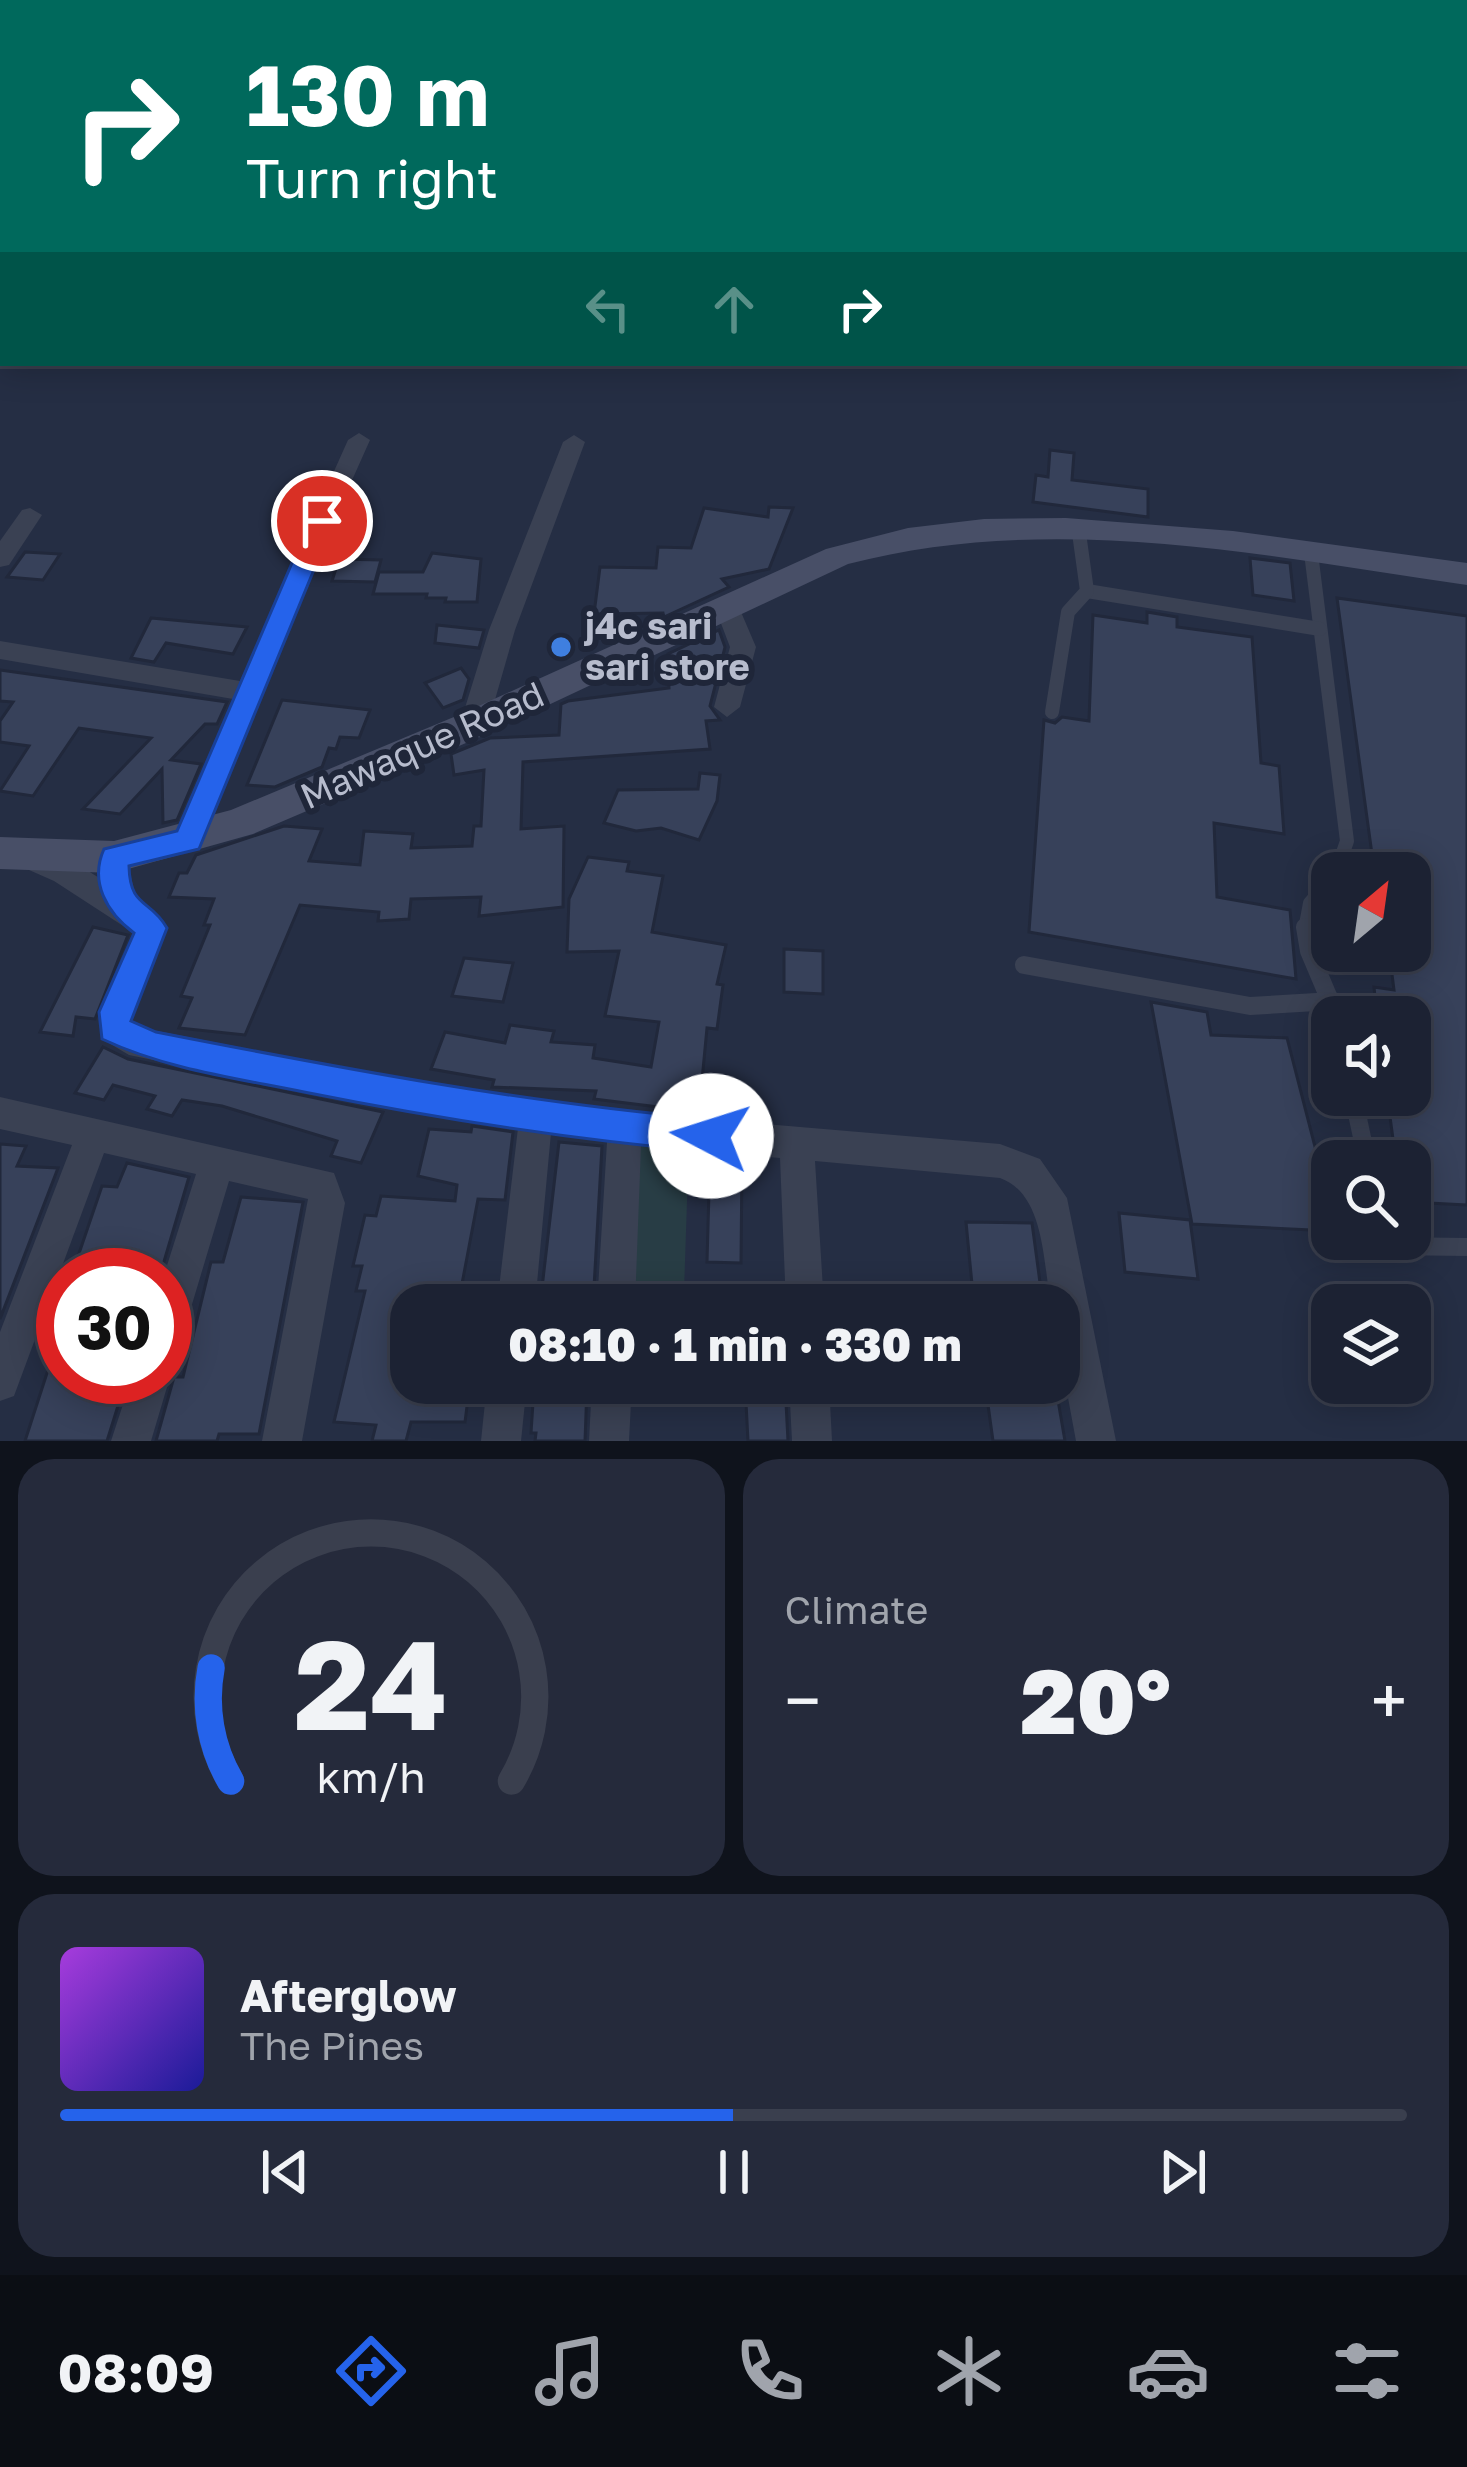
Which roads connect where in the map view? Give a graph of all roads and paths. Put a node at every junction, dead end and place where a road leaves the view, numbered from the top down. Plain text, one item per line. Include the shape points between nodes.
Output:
1 (358, 440) dead end
2 (574, 442) dead end
3 (31, 515) dead end
4 (1079, 531) junction
5 (1311, 553) junction
6 (0, 559) edge
7 (1467, 574) edge
8 (1087, 591) junction
9 (726, 605) junction
10 (1320, 629) junction
11 (0, 650) edge
12 (248, 692) junction
13 (727, 707) dead end
14 (1052, 712) dead end
15 (474, 724) junction
16 (188, 841) junction
17 (1343, 852) edge
18 (13, 854) edge
19 (114, 857) junction
20 (1311, 901) edge
21 (126, 910) junction
22 (1311, 959) edge
23 (1024, 965) dead end
24 (1311, 1008) edge
25 (0, 1114) edge
26 (536, 1116) junction
27 (625, 1128) junction
28 (93, 1136) junction
29 (797, 1143) junction
30 (217, 1161) junction
31 (1431, 1246) edge
32 (1467, 1246) edge
33 (190, 1248) edge
34 (518, 1284) edge
35 (617, 1284) edge
36 (805, 1284) edge
37 (0, 1382) edge
38 (143, 1404) edge
39 (505, 1404) edge
40 (611, 1404) edge
41 (810, 1404) edge
42 (131, 1441) edge
43 (282, 1441) edge
44 (501, 1441) edge
45 (609, 1441) edge
46 (812, 1441) edge
47 (1096, 1441) edge

1 - 12 street
2 - 15 street
3 - 6 street
4 - 5 main road, Mawaque Road
4 - 8 lane
4 - 9 main road, Mawaque Road via 964,529 898,538
5 - 7 main road, Mawaque Road
5 - 10 lane
8 - 10 lane
8 - 14 lane via 1068,612
9 - 13 street via 743,646
9 - 15 main road, Mawaque Road
10 - 17 lane
11 - 12 street
12 - 16 street
15 - 16 main road, Mawaque Road
16 - 19 main road, Mawaque Road
18 - 19 main road, Mawaque Road
18 - 21 street via 65,872
19 - 21 street via 115,889
20 - 22 lane
21 - 26 street via 151,928 115,1012 114,1028 129,1040
23 - 24 lane via 1250,1006
25 - 28 street
26 - 27 street
26 - 34 street
27 - 29 street
27 - 35 street
28 - 30 street
28 - 37 street
29 - 36 street
29 - 47 street via 1000,1161 1028,1172 1049,1198
30 - 33 street
30 - 43 street via 321,1185 326,1193
31 - 32 lane
38 - 42 street
39 - 44 street
40 - 45 street
41 - 46 street

